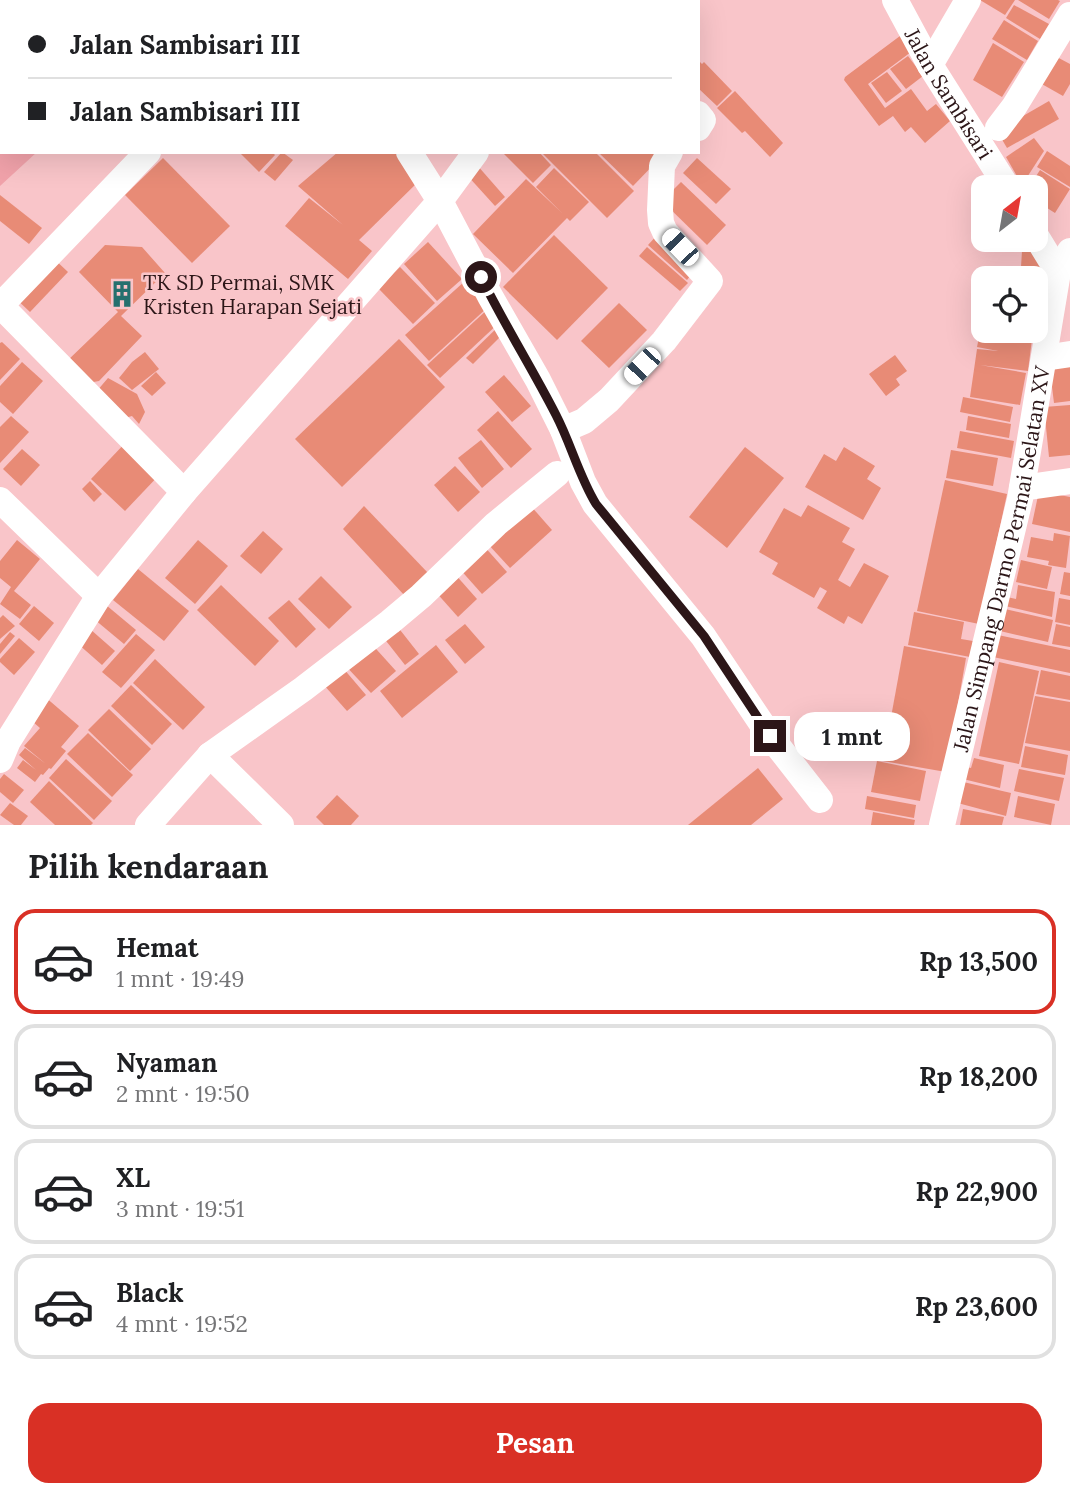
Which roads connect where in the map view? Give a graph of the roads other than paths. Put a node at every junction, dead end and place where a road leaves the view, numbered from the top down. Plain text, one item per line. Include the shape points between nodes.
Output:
1 (895, 0) edge
2 (968, 0) edge
3 (1070, 15) edge
4 (930, 65) junction
5 (998, 128) dead end
6 (146, 154) edge
7 (409, 154) edge
8 (475, 154) edge
9 (669, 154) edge
10 (999, 175) edge
11 (440, 201) junction
12 (1048, 247) edge
13 (1064, 262) edge
14 (0, 305) edge
15 (1070, 354) edge
16 (1044, 358) junction
17 (563, 430) junction
18 (557, 474) dead end
19 (1070, 481) edge
20 (1022, 488) junction
21 (184, 492) junction
22 (0, 500) edge
23 (99, 596) junction
24 (3, 745) edge
25 (210, 755) junction
26 (820, 800) dead end
27 (148, 825) edge
28 (281, 825) edge
29 (942, 825) edge

1 - 4 street, Jalan Sambisari
2 - 4 street
3 - 5 street
4 - 10 street, Jalan Sambisari
6 - 14 street
7 - 11 street
8 - 11 street
9 - 17 street via 662,166 661,223 710,281 664,341 609,400 584,421
11 - 17 street
11 - 21 street
12 - 13 street
13 - 16 street, Jalan Simpang Darmo Permai Selatan XV
14 - 21 street
15 - 16 street
16 - 20 street, Jalan Simpang Darmo Permai Selatan XV
17 - 26 street via 596,504 704,636 770,736
18 - 25 street via 390,622
19 - 20 street
20 - 29 street, Jalan Simpang Darmo Permai Selatan XV
21 - 23 street
22 - 23 street
23 - 24 street
25 - 27 street
25 - 28 street

